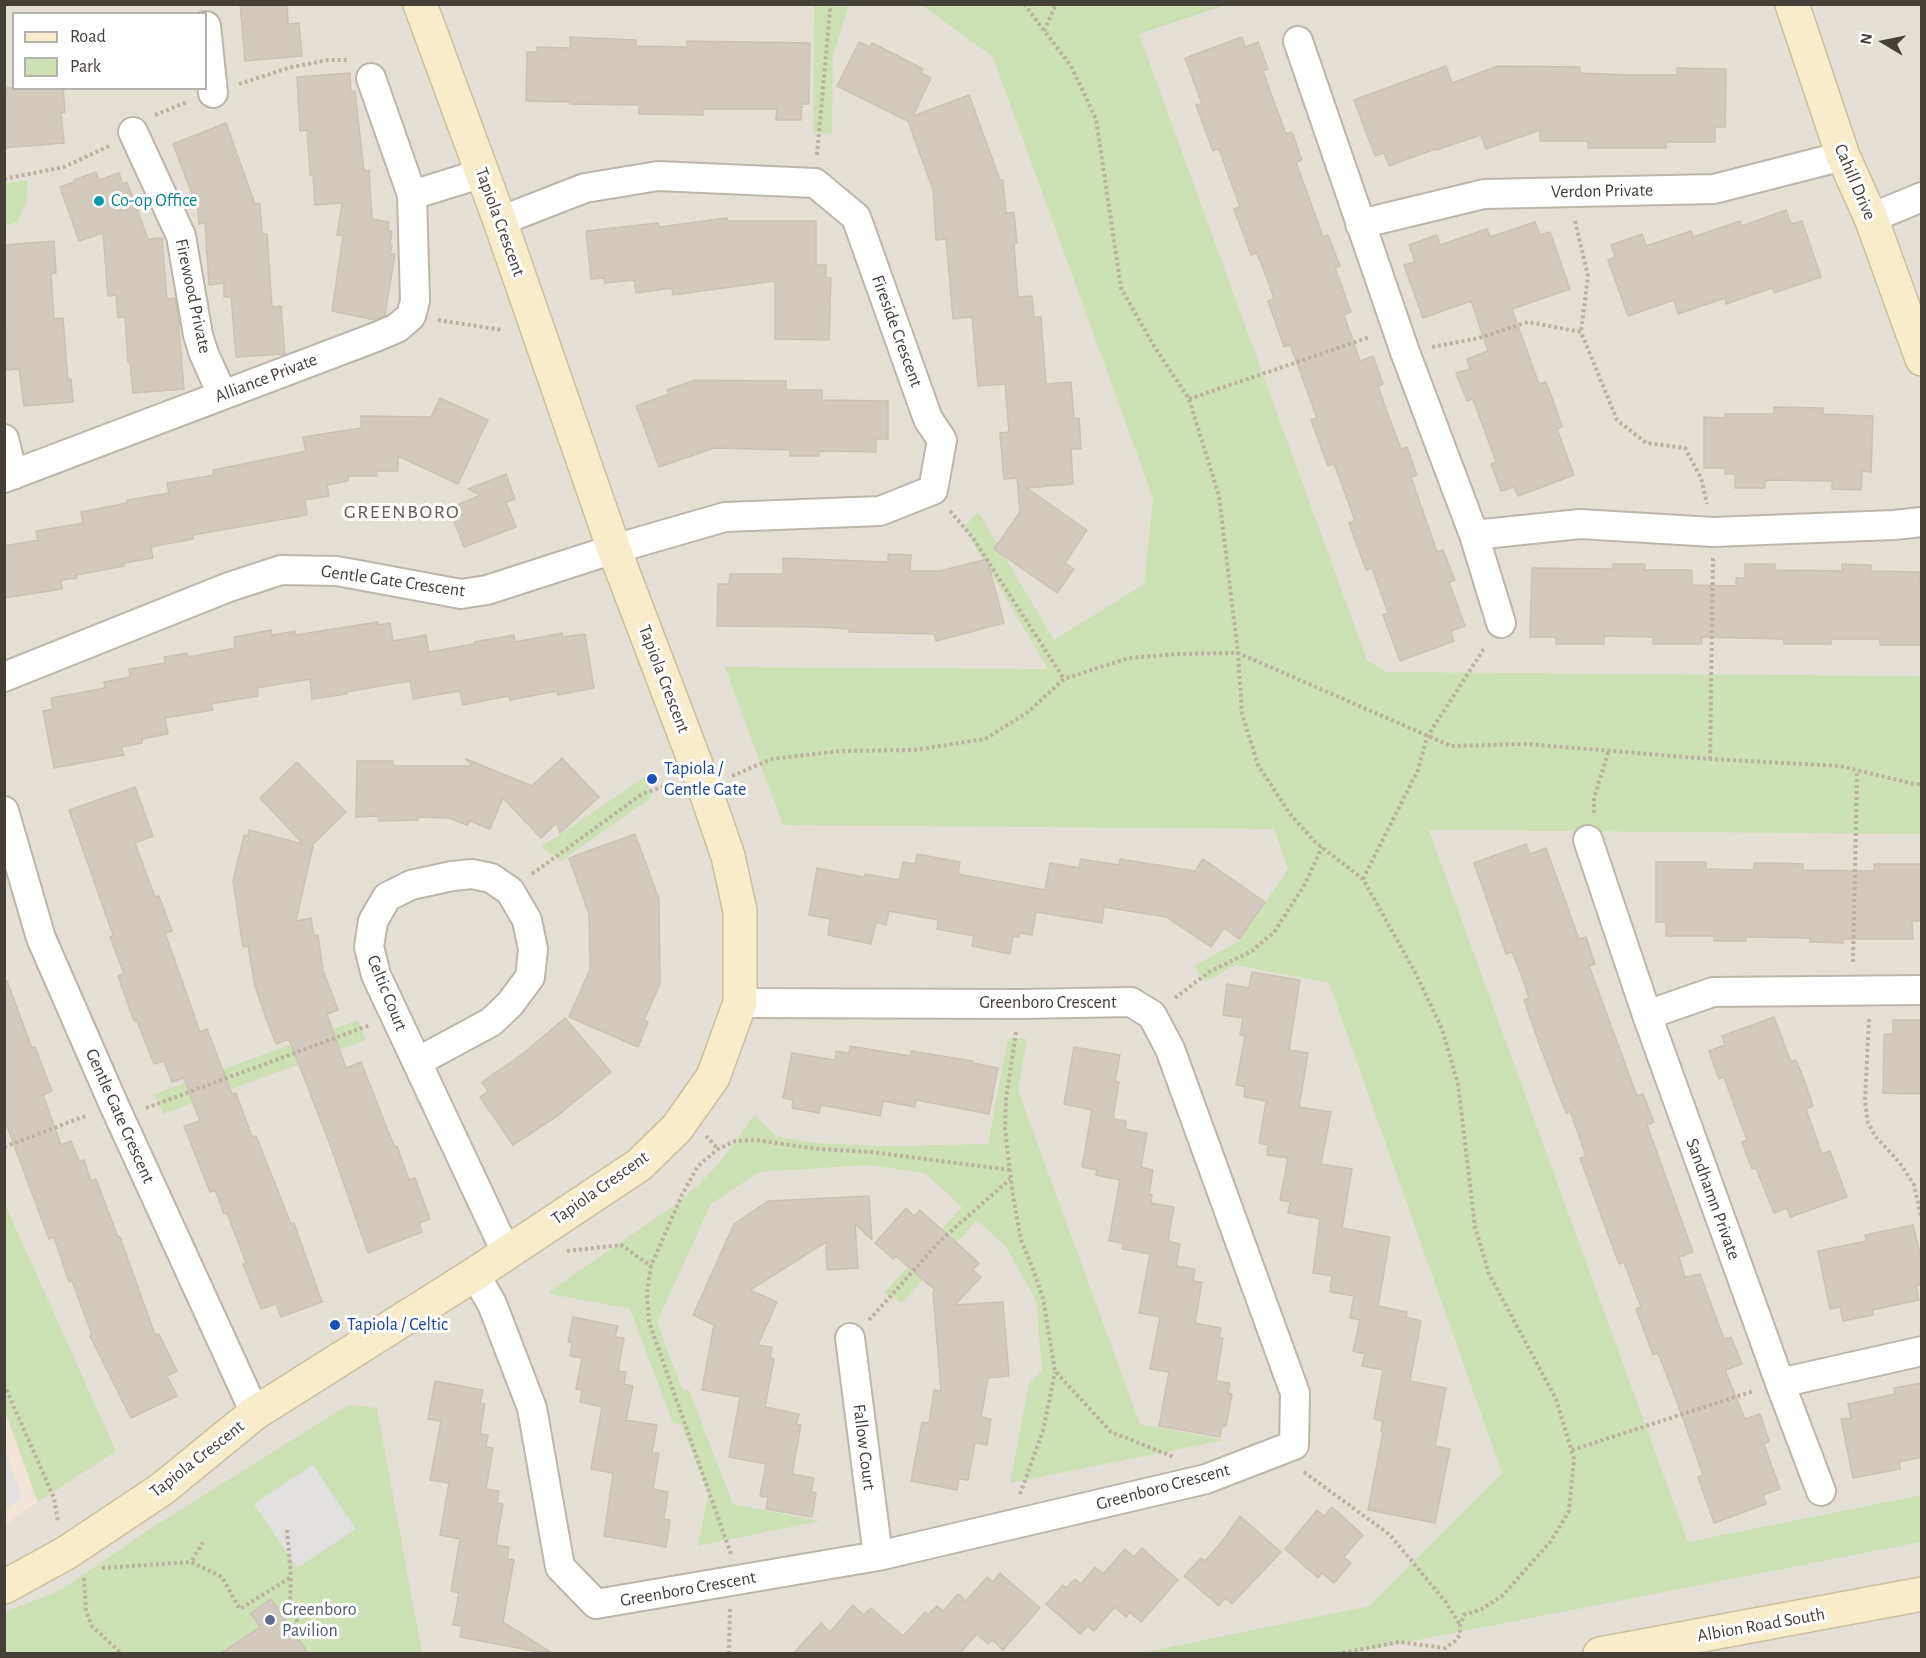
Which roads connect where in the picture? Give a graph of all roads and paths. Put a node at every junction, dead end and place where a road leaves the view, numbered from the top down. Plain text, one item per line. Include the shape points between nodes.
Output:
1 (420, 4) edge
2 (830, 4) edge
3 (1024, 4) edge
4 (1056, 4) edge
5 (1792, 4) edge
6 (1044, 31) junction
7 (207, 36) edge
8 (1298, 41) dead end
9 (371, 78) dead end
10 (213, 93) dead end
11 (133, 132) dead end
12 (1843, 156) junction
13 (483, 173) junction
14 (814, 183) junction
15 (1568, 192) junction
16 (412, 195) junction
17 (1922, 197) edge
18 (1870, 218) junction
19 (500, 220) junction
20 (1360, 224) junction
21 (411, 316) junction
22 (502, 330) dead end
23 (1581, 333) junction
24 (1401, 340) junction
25 (1922, 359) edge
26 (222, 394) junction
27 (1190, 399) junction
28 (4, 439) edge
29 (9, 477) edge
30 (933, 490) junction
31 (1922, 522) edge
32 (1713, 532) junction
33 (1474, 535) junction
34 (614, 549) junction
35 (1501, 623) joint
36 (1238, 653) junction
37 (4, 677) edge
38 (1064, 679) junction
39 (1427, 737) junction
40 (1609, 750) junction
41 (1710, 759) junction
42 (1857, 771) junction
43 (702, 781) junction
44 (1922, 784) edge
45 (4, 811) edge
46 (1588, 840) joint
47 (1322, 847) junction
48 (1363, 879) junction
49 (510, 891) junction
50 (1922, 990) edge
51 (1861, 991) junction
52 (740, 1003) junction
53 (1020, 1004) junction
54 (1152, 1015) junction
55 (1647, 1015) junction
56 (396, 1016) junction
57 (417, 1062) junction
58 (117, 1111) junction
59 (4, 1147) edge
60 (1010, 1170) junction
61 (1011, 1179) junction
62 (1922, 1220) edge
63 (566, 1252) dead end
64 (507, 1254) junction
65 (651, 1266) junction
66 (475, 1274) junction
67 (850, 1338) joint
68 (1922, 1351) edge
69 (1055, 1371) junction
70 (1780, 1383) junction
71 (4, 1384) edge
72 (255, 1413) junction
73 (1572, 1450) junction
74 (1276, 1452) junction
75 (1206, 1479) junction
76 (1821, 1491) dead end
77 (1010, 1525) junction
78 (287, 1530) dead end
79 (203, 1542) dead end
80 (878, 1556) junction
81 (74, 1558) junction
82 (191, 1562) junction
83 (291, 1577) junction
84 (732, 1581) junction
85 (4, 1587) edge
86 (1922, 1594) edge
87 (299, 1626) dead end
88 (1460, 1626) junction
89 (122, 1653) edge
90 (729, 1653) edge
91 (1336, 1653) edge
92 (1600, 1653) edge

1 - 13 street, Tapiola Crescent
2 - 14 path
3 - 6 path
4 - 6 path
5 - 12 street, Cahill Drive
6 - 27 path via 1071,66 1096,119 1121,288
7 - 10 street
8 - 20 street
9 - 16 street
11 - 26 street, Firewood Private via 181,236 198,335
12 - 15 street, Verdon Private via 1714,189
12 - 18 street, Cahill Drive
13 - 16 street
13 - 19 street, Tapiola Crescent
14 - 19 street via 658,176 585,188
14 - 30 street, Fireside Crescent via 856,217 928,419 942,440
15 - 20 street, Verdon Private via 1484,194
15 - 23 path via 1588,276
16 - 21 street via 415,301
17 - 18 street
18 - 25 street, Cahill Drive
19 - 34 street, Tapiola Crescent
20 - 24 street
21 - 22 path
21 - 26 street, Alliance Private via 397,328 376,337
23 - 24 path via 1528,322 1479,339
23 - 32 path via 1617,420 1646,444 1684,448 1701,478
24 - 27 path
24 - 33 street
26 - 29 street, Alliance Private
27 - 36 path via 1219,496
28 - 29 street
30 - 34 street via 880,512 725,517
30 - 38 path via 973,538
31 - 32 street
32 - 33 street via 1580,524
32 - 41 path
33 - 35 street
34 - 37 street, Gentle Gate Crescent via 487,590 460,594 338,571 280,570
34 - 43 street, Tapiola Crescent
35 - 39 path
36 - 38 path via 1129,658
36 - 39 path
36 - 47 path via 1242,714 1258,765 1290,814
38 - 43 path via 1028,711 985,739 914,750 840,751 772,759
39 - 40 path via 1451,746 1527,744
39 - 48 path via 1418,770
40 - 41 path
40 - 46 path via 1594,798 1594,825
41 - 42 path via 1840,766
42 - 44 path
42 - 51 path
43 - 49 path via 642,794
43 - 52 street, Tapiola Crescent via 728,856 740,911
45 - 58 street, Gentle Gate Crescent via 41,938
46 - 55 street, Sandhamn Private
47 - 48 path
47 - 54 path via 1305,884 1275,931 1252,951 1209,972
48 - 73 path via 1442,1029 1458,1084 1475,1227 1489,1274 1556,1399
49 - 56 street, Celtic Court via 491,878 472,874 411,885 387,897 373,921 369,947 376,975
49 - 57 street via 527,920 533,949 530,977 491,1022
50 - 51 street
51 - 55 street via 1713,992
51 - 62 path via 1868,1123 1914,1185
52 - 53 street, Greenboro Crescent
52 - 64 street, Tapiola Crescent via 713,1077 677,1128 639,1165
53 - 54 street, Greenboro Crescent via 1131,1002
53 - 60 path via 1006,1099
54 - 74 street, Greenboro Crescent via 1170,1049 1295,1393 1294,1445
55 - 70 street, Sandhamn Private
56 - 57 street, Celtic Court
56 - 58 path
57 - 64 street, Celtic Court
58 - 59 path
58 - 72 street, Gentle Gate Crescent
60 - 61 path
60 - 65 path via 872,1152 735,1141 698,1166
61 - 67 path via 941,1239
61 - 69 path via 1021,1240 1043,1298
63 - 65 path via 621,1245
64 - 66 street, Tapiola Crescent
65 - 84 path via 646,1293 649,1322 731,1555
66 - 72 street, Tapiola Crescent
66 - 84 street, Greenboro Crescent via 492,1304 532,1408 560,1567 596,1605
67 - 80 street, Fallow Court
68 - 70 street
69 - 75 path via 1111,1432 1189,1462
69 - 77 path via 1043,1431
70 - 73 path
70 - 76 street, Sandhamn Private
71 - 81 path via 54,1498 58,1526
72 - 81 street, Tapiola Crescent
73 - 88 path via 1569,1511 1551,1541 1503,1595 1464,1615
74 - 75 street, Greenboro Crescent
74 - 88 path via 1390,1534 1445,1601
75 - 77 street, Greenboro Crescent
77 - 80 street, Greenboro Crescent
78 - 83 path
79 - 82 path
80 - 84 street, Greenboro Crescent
81 - 82 path via 105,1567
81 - 85 street, Tapiola Crescent
81 - 89 path via 93,1626
82 - 83 path via 222,1576 240,1609
83 - 87 path via 290,1604
84 - 90 path
86 - 92 street, Albion Road South
88 - 91 path via 1460,1635 1445,1648 1399,1642

